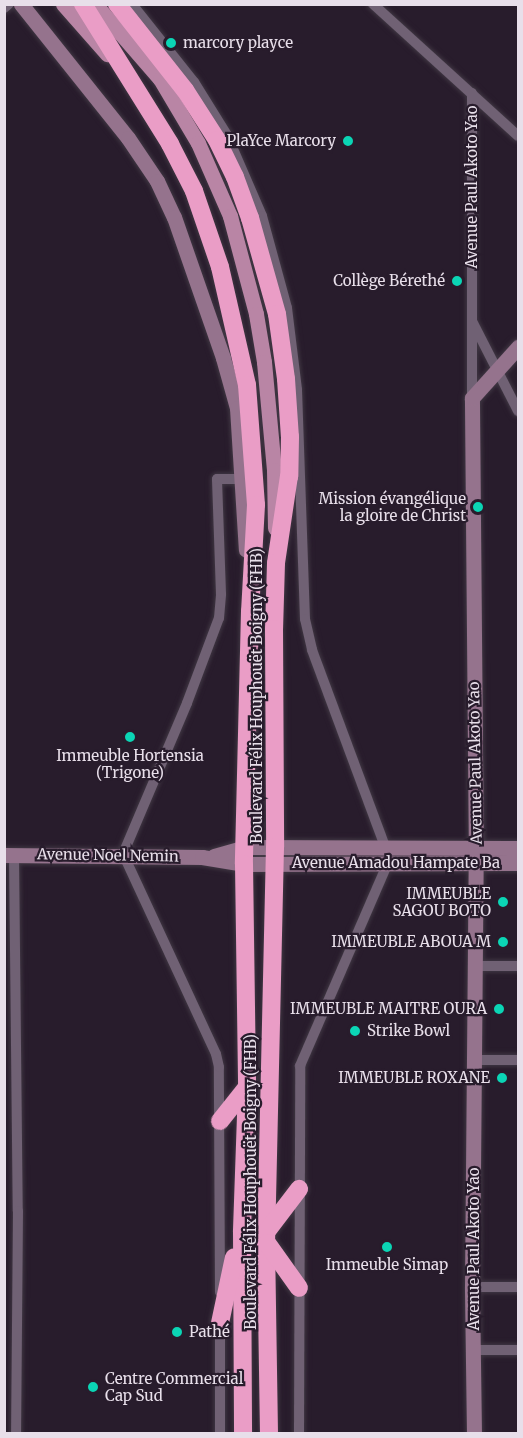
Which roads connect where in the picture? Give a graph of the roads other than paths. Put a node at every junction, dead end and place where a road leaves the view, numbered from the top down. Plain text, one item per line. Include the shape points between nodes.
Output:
1 (9, 4) edge
2 (21, 4) edge
3 (63, 4) edge
4 (84, 4) edge
5 (95, 4) edge
6 (117, 4) edge
7 (132, 4) edge
8 (373, 4) edge
9 (4, 8) edge
10 (472, 93) junction
11 (141, 97) junction
12 (519, 136) edge
13 (472, 320) junction
14 (519, 347) edge
15 (496, 371) junction
16 (472, 398) junction
17 (519, 411) edge
18 (298, 420) junction
19 (290, 437) junction
20 (243, 479) junction
21 (276, 563) junction
22 (250, 611) junction
23 (519, 848) edge
24 (9, 854) edge
25 (123, 854) junction
26 (245, 855) junction
27 (275, 856) junction
28 (387, 856) junction
29 (476, 856) junction
30 (519, 863) edge
31 (475, 966) junction
32 (519, 966) edge
33 (476, 1060) junction
34 (519, 1060) edge
35 (247, 1087) junction
36 (220, 1121) junction
37 (299, 1189) junction
38 (242, 1232) junction
39 (266, 1237) junction
40 (472, 1287) junction
41 (519, 1287) edge
42 (299, 1288) junction
43 (220, 1323) junction
44 (474, 1350) junction
45 (519, 1350) edge
46 (16, 1434) edge
47 (220, 1434) edge
48 (243, 1434) edge
49 (269, 1434) edge
50 (299, 1434) edge
51 (474, 1434) edge

1 - 9 street
2 - 20 street, Boulevard Félix Houphouët Boigny (FHB) via 128,138 157,181 174,217 232,386
3 - 11 main road
4 - 11 highway, Boulevard Félix Houphouët Boigny (FHB)
5 - 21 main road, Boulevard Félix Houphouët Boigny (FHB) via 160,79 198,143 230,216 264,362 274,470
6 - 19 highway via 185,90 235,177 277,314
7 - 18 street via 194,82 246,174 262,216 286,308
8 - 10 street
10 - 12 street
10 - 13 street, Avenue Paul Akoto Yao
11 - 22 highway, Boulevard Félix Houphouët Boigny (FHB) via 194,190 234,317 253,443 256,505
13 - 15 street
13 - 16 street, Avenue Paul Akoto Yao
14 - 15 street
15 - 16 street
15 - 17 street
16 - 29 street, Avenue Paul Akoto Yao
18 - 19 street
18 - 28 street via 305,619 312,650
19 - 21 highway via 289,476
20 - 22 street, Boulevard Félix Houphouët Boigny (FHB)
20 - 25 street via 217,478 219,618
21 - 27 highway, Boulevard Félix Houphouët Boigny (FHB)
22 - 26 highway, Boulevard Félix Houphouët Boigny (FHB)
23 - 29 street, Avenue Amadou Hampate Ba
24 - 25 street, Avenue Noel Nemin
24 - 46 street via 18,1211
25 - 26 street, Avenue Noel Nemin
25 - 36 street via 216,1054 221,1076
26 - 27 street, Avenue Noel Nemin
26 - 35 highway, Boulevard Félix Houphouët Boigny (FHB)
27 - 28 street, Avenue Amadou Hampate Ba
27 - 39 highway, Boulevard Félix Houphouët Boigny (FHB)
28 - 29 street, Avenue Amadou Hampate Ba
28 - 37 street via 353,949 300,1066
29 - 30 street, Avenue Amadou Hampate Ba
29 - 31 street, Avenue Paul Akoto Yao
31 - 32 street
31 - 33 street, Avenue Paul Akoto Yao
33 - 34 street
33 - 40 street, Avenue Paul Akoto Yao
35 - 36 highway
35 - 38 highway, Boulevard Félix Houphouët Boigny (FHB)
36 - 43 street
37 - 39 highway
37 - 42 street
38 - 43 highway
38 - 48 highway, Boulevard Félix Houphouët Boigny (FHB)
39 - 42 highway
39 - 49 highway, Boulevard Félix Houphouët Boigny (FHB)
40 - 41 street
40 - 44 street, Avenue Paul Akoto Yao
42 - 50 street
43 - 47 street
44 - 45 street
44 - 51 street, Avenue Paul Akoto Yao

